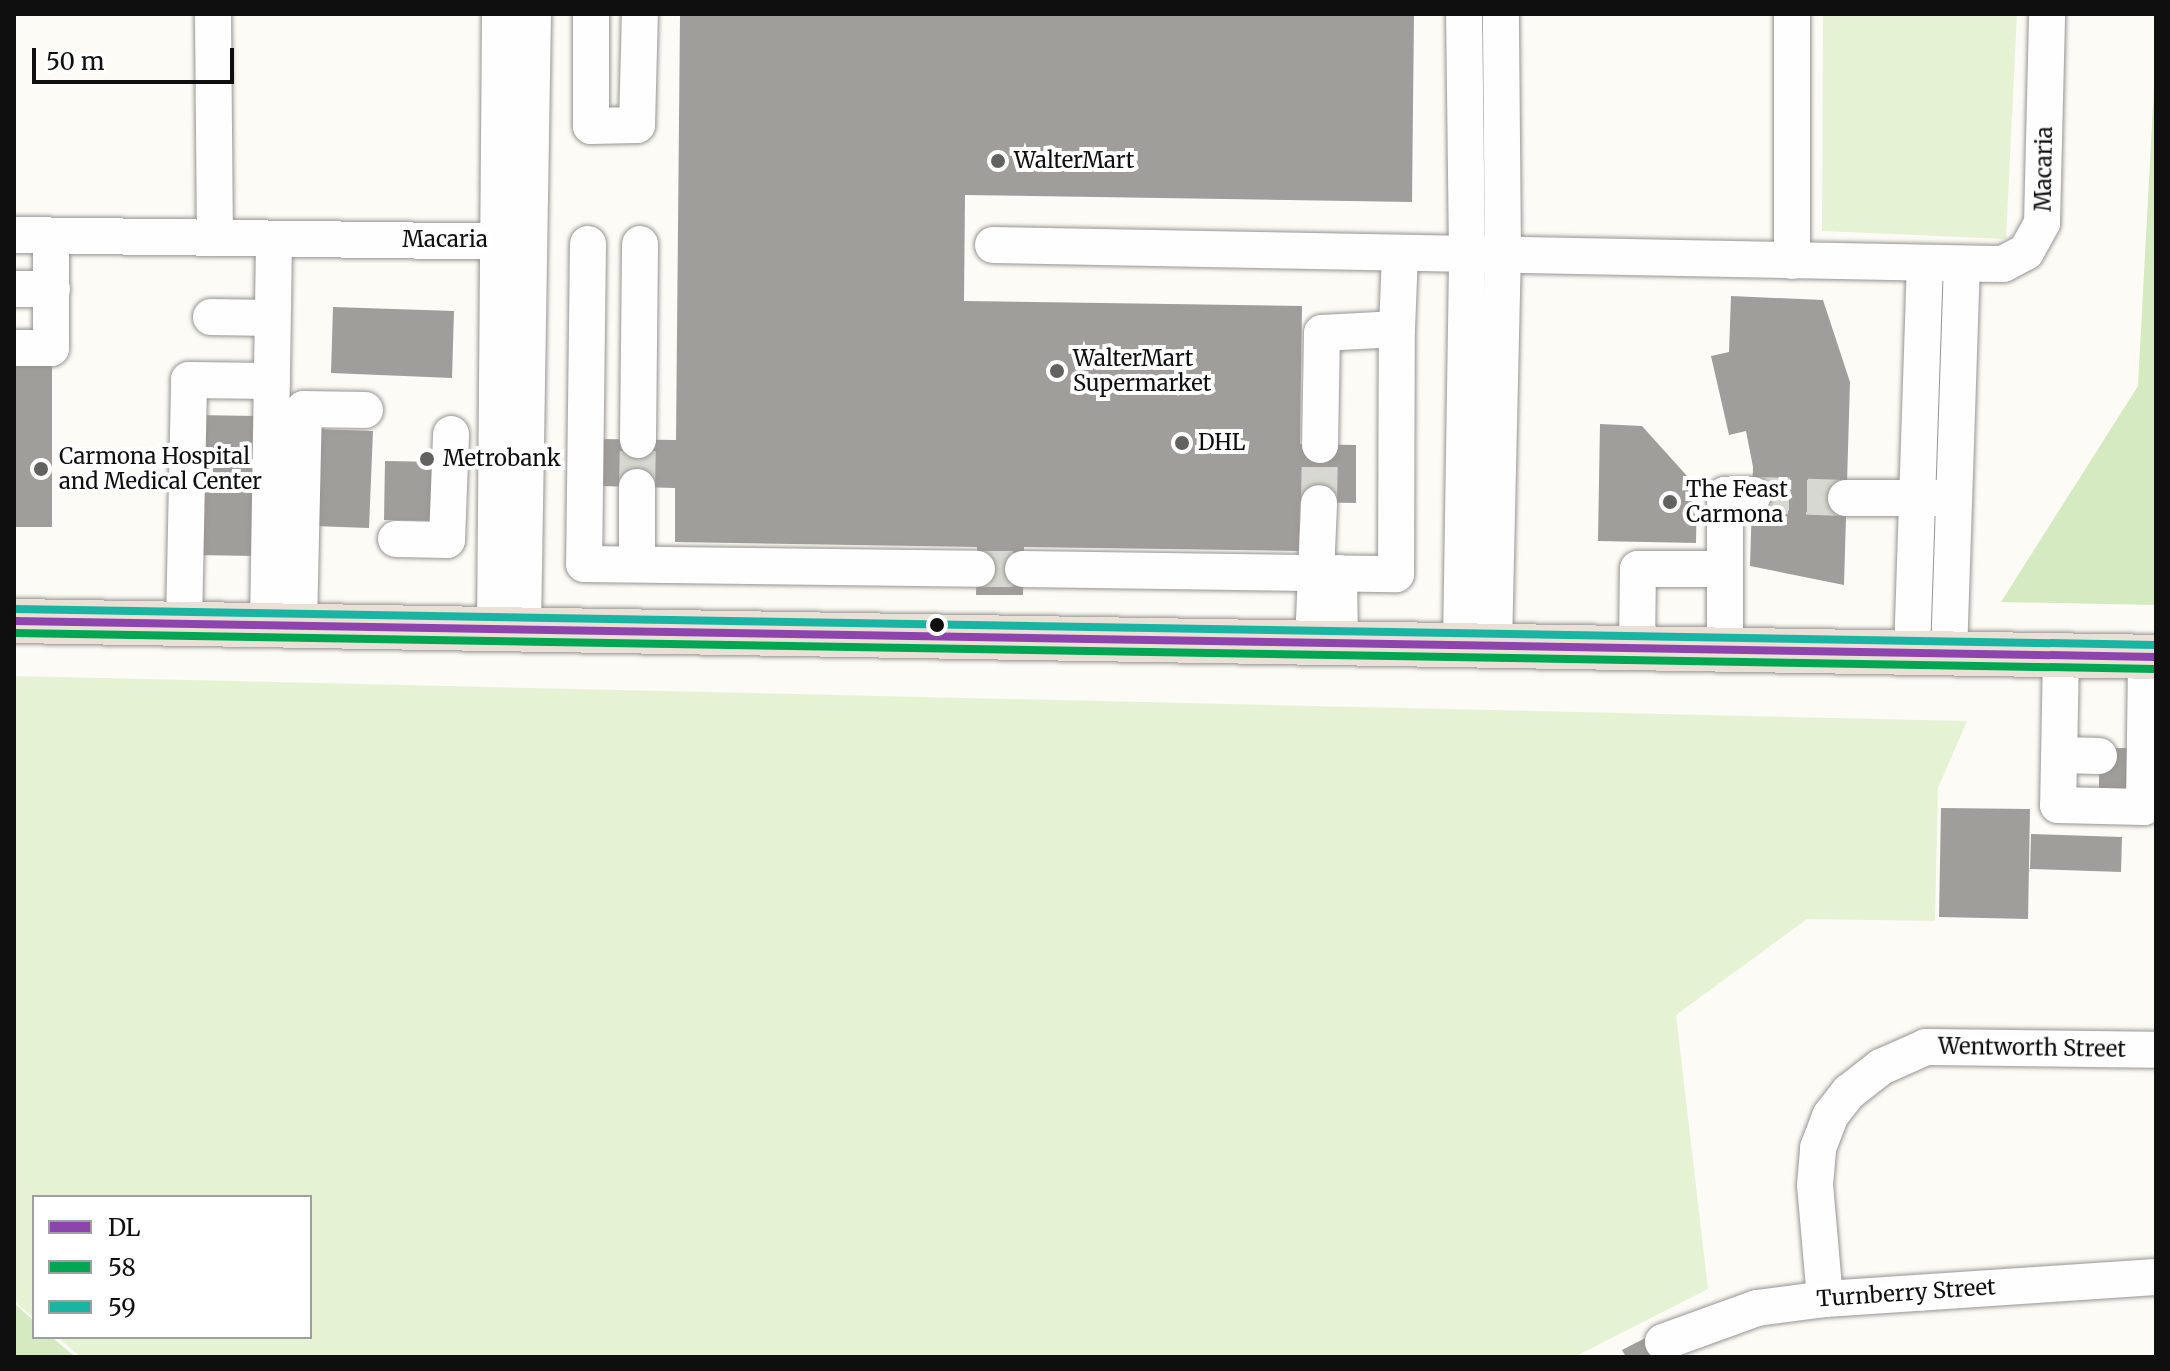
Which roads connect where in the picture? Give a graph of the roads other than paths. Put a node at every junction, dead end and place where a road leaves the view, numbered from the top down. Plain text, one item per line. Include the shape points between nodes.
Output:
1 (213, 14) edge
2 (500, 14) edge
3 (533, 14) edge
4 (591, 14) edge
5 (640, 14) edge
6 (1464, 14) edge
7 (1501, 14) edge
8 (1792, 14) edge
9 (2047, 14) edge
10 (14, 235) edge
11 (51, 236) junction
12 (215, 238) junction
13 (274, 239) junction
14 (514, 242) junction
15 (588, 244) dead end
16 (640, 244) dead end
17 (993, 245) dead end
18 (1400, 253) junction
19 (1467, 254) junction
20 (1503, 255) junction
21 (1792, 261) junction
22 (1925, 263) junction
23 (1962, 264) junction
24 (14, 289) edge
25 (52, 289) junction
26 (587, 300) junction
27 (639, 302) junction
28 (211, 317) dead end
29 (272, 318) junction
30 (1397, 329) junction
31 (14, 348) edge
32 (272, 381) junction
33 (365, 410) dead end
34 (451, 434) dead end
35 (638, 440) tunnel mouth
36 (1320, 445) tunnel mouth
37 (637, 487) tunnel mouth
38 (1753, 495) tunnel mouth
39 (1846, 498) tunnel mouth
40 (1918, 498) junction
41 (1954, 498) junction
42 (1319, 503) tunnel mouth
43 (396, 539) dead end
44 (637, 564) junction
45 (977, 569) tunnel mouth
46 (1023, 569) tunnel mouth
47 (1725, 569) junction
48 (1327, 573) junction
49 (14, 621) edge
50 (184, 624) junction
51 (283, 625) junction
52 (509, 629) junction
53 (1327, 642) junction
54 (1477, 646) junction
55 (1637, 648) junction
56 (1725, 650) junction
57 (1931, 653) junction
58 (2061, 655) junction
59 (2151, 657) edge
60 (2059, 755) junction
61 (2124, 756) junction
62 (2156, 1050) edge
63 (2156, 1277) edge
64 (1825, 1299) junction
65 (1663, 1342) dead end

1 - 12 street
2 - 14 street, Macaria
3 - 14 street
4 - 5 street via 591,126 637,125
6 - 19 street
7 - 20 street
8 - 21 street
9 - 23 street, Macaria via 2042,223 2026,252 2015,258 2003,264
10 - 11 street, Macaria
11 - 12 street, Macaria
11 - 25 street
12 - 13 street, Macaria
13 - 14 street, Macaria
13 - 29 street
14 - 52 street
15 - 26 street
16 - 27 street
17 - 18 street
18 - 19 street
18 - 30 street
19 - 20 street
19 - 54 street
20 - 21 street
20 - 54 street
21 - 22 street
22 - 23 street, Macaria
22 - 40 street
23 - 41 street
24 - 25 street
25 - 31 street via 51,348
26 - 27 street
26 - 44 street via 584,564
27 - 35 street
28 - 29 street
29 - 32 street
30 - 36 street via 1322,333
30 - 48 street via 1396,574
32 - 50 street via 189,380
32 - 51 street
33 - 51 street via 304,409
34 - 43 street via 447,540
37 - 44 street
38 - 47 street via 1725,495
39 - 40 street
40 - 41 street
40 - 57 street
41 - 57 street
42 - 48 street
44 - 45 street
46 - 48 street
47 - 55 street via 1638,569
47 - 56 street
48 - 53 street
49 - 50 highway
50 - 51 highway
51 - 52 highway
52 - 53 highway
53 - 54 highway
54 - 55 highway
55 - 56 highway
56 - 57 highway
57 - 58 highway
58 - 59 highway
58 - 60 street
59 - 61 street
60 - 61 street
60 - 61 street via 2058,805 2144,807
62 - 64 street, Wentworth Street via 1926,1047 1881,1067 1849,1092 1830,1116 1818,1148 1815,1185
63 - 64 street, Turnberry Street
64 - 65 street, Turnberry Street via 1757,1308

